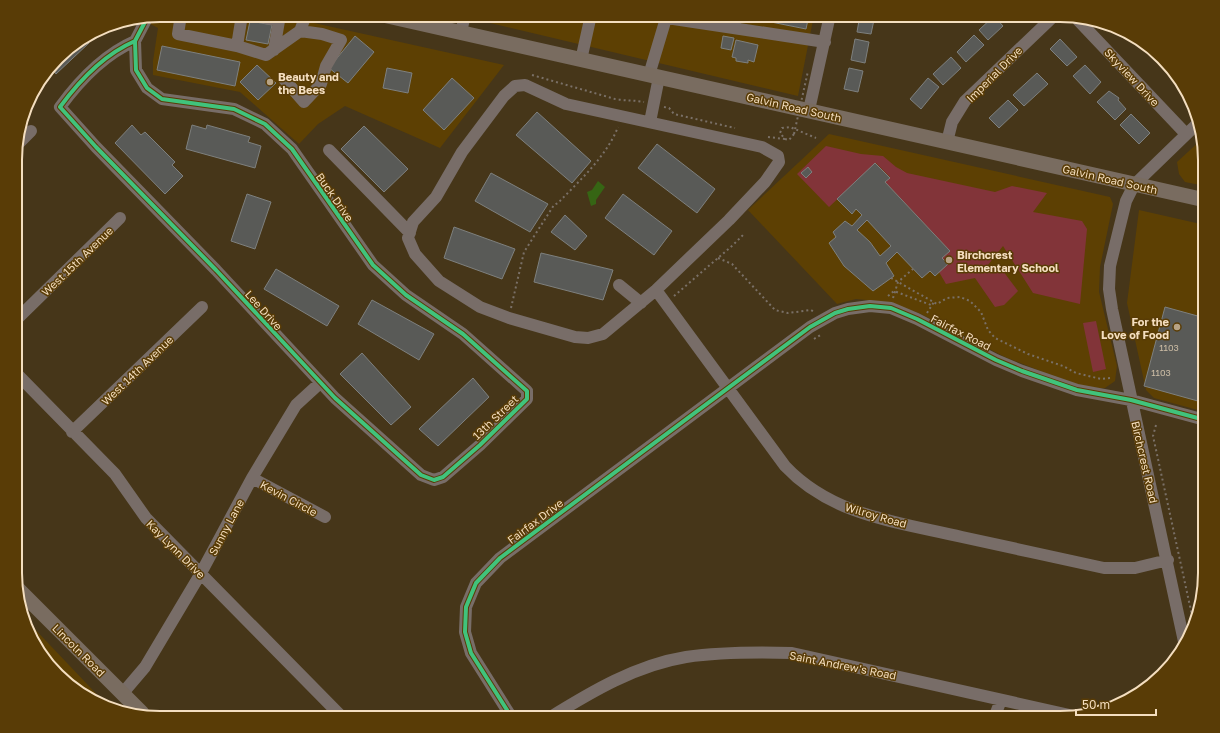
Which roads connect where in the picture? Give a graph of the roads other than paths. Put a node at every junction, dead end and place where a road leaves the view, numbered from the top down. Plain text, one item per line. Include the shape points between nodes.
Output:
1 (181, 22) edge
2 (241, 22) edge
3 (279, 22) edge
4 (303, 22) edge
5 (417, 22) edge
6 (463, 22) edge
7 (589, 22) edge
8 (666, 22) edge
9 (703, 22) edge
10 (829, 22) edge
11 (1048, 22) edge
12 (144, 23) edge
13 (1082, 24) edge
14 (300, 30) junction
15 (461, 32) junction
16 (135, 41) junction
17 (825, 42) junction
18 (237, 46) junction
19 (274, 50) junction
20 (581, 60) junction
21 (654, 76) junction
22 (284, 79) dead end
23 (809, 110) junction
24 (650, 122) junction
25 (1194, 127) edge
26 (31, 131) dead end
27 (1186, 134) junction
28 (24, 138) edge
29 (947, 142) junction
30 (329, 150) dead end
31 (1134, 185) junction
32 (1198, 199) edge
33 (120, 218) dead end
34 (410, 233) junction
35 (619, 285) dead end
36 (656, 290) junction
37 (641, 303) junction
38 (202, 307) dead end
39 (22, 314) edge
40 (22, 379) edge
41 (320, 382) junction
42 (728, 388) junction
43 (527, 391) joint
44 (1131, 400) junction
45 (1198, 418) edge
46 (72, 432) junction
47 (470, 454) joint
48 (252, 478) junction
49 (325, 517) dead end
50 (1168, 560) junction
51 (201, 573) junction
52 (24, 595) edge
53 (1183, 636) edge
54 (122, 694) junction
55 (1001, 700) junction
56 (138, 709) edge
57 (336, 711) edge
58 (508, 711) edge
59 (560, 711) edge
60 (997, 711) edge
61 (1051, 711) edge

1 - 18 street via 178,34
2 - 18 street
3 - 19 street
4 - 14 street
5 - 15 main road, Galvin Road South
6 - 15 street
7 - 20 street
8 - 21 street
9 - 17 street
10 - 17 street
11 - 29 street, Imperial Drive via 965,102 952,122
12 - 16 street
13 - 27 street, Skyview Drive
14 - 19 street
14 - 22 street via 341,40 326,66 321,84 304,102
15 - 20 main road, Galvin Road South
16 - 41 street, Lee Drive via 99,64 60,107
16 - 43 street, Buck Drive via 136,70 147,88 162,99 234,109 265,124 292,149 373,265 406,295 463,334
17 - 23 street
18 - 19 street via 266,55
20 - 21 main road, Galvin Road South
21 - 23 main road, Galvin Road South
21 - 24 street
23 - 29 main road, Galvin Road South
24 - 34 street via 566,104 525,85 515,86 504,96 462,152 436,197 413,222
24 - 36 street via 762,147 778,156 779,162 765,182 729,220
25 - 27 street
26 - 28 street
27 - 31 street
29 - 31 main road, Galvin Road South
30 - 34 street
31 - 32 main road, Galvin Road South
31 - 44 street, Birchcrest Road via 1120,222 1110,266 1109,289
33 - 39 street, West 15th Avenue
34 - 37 street via 408,238 415,254 439,281 480,307 509,318 588,338 603,334
35 - 37 street
36 - 37 street
36 - 42 street, Wilroy Road
38 - 46 street, West 14th Avenue
40 - 46 street, Kay Lynn Drive
41 - 47 street, Lee Drive via 421,475 434,480 443,478
41 - 48 street, Sunny Lane via 296,405
42 - 44 street, Fairfax Road via 810,327 835,313 860,306 891,308 1022,371 1077,390
42 - 50 street, Wilroy Road via 774,454 794,475 823,497 849,509 1104,568 1135,568
42 - 58 street, Fairfax Drive via 500,558 476,583 466,607 465,632 471,653
43 - 47 street, 13th Street via 527,399
44 - 45 street, Fairfax Road
44 - 50 street, Birchcrest Road
46 - 51 street, Kay Lynn Drive via 115,474 146,518
48 - 49 street, Kevin Circle
48 - 51 street, Sunny Lane
50 - 53 street, Birchcrest Road
51 - 54 street, Sunny Lane via 145,667
51 - 57 street, Kay Lynn Drive
52 - 54 main road, Lincoln Road
54 - 56 main road, Lincoln Road
55 - 59 street, Saint Andrew's Road via 792,653 745,652 685,658 639,670 591,692
55 - 60 street
55 - 61 street, Saint Andrew's Road

